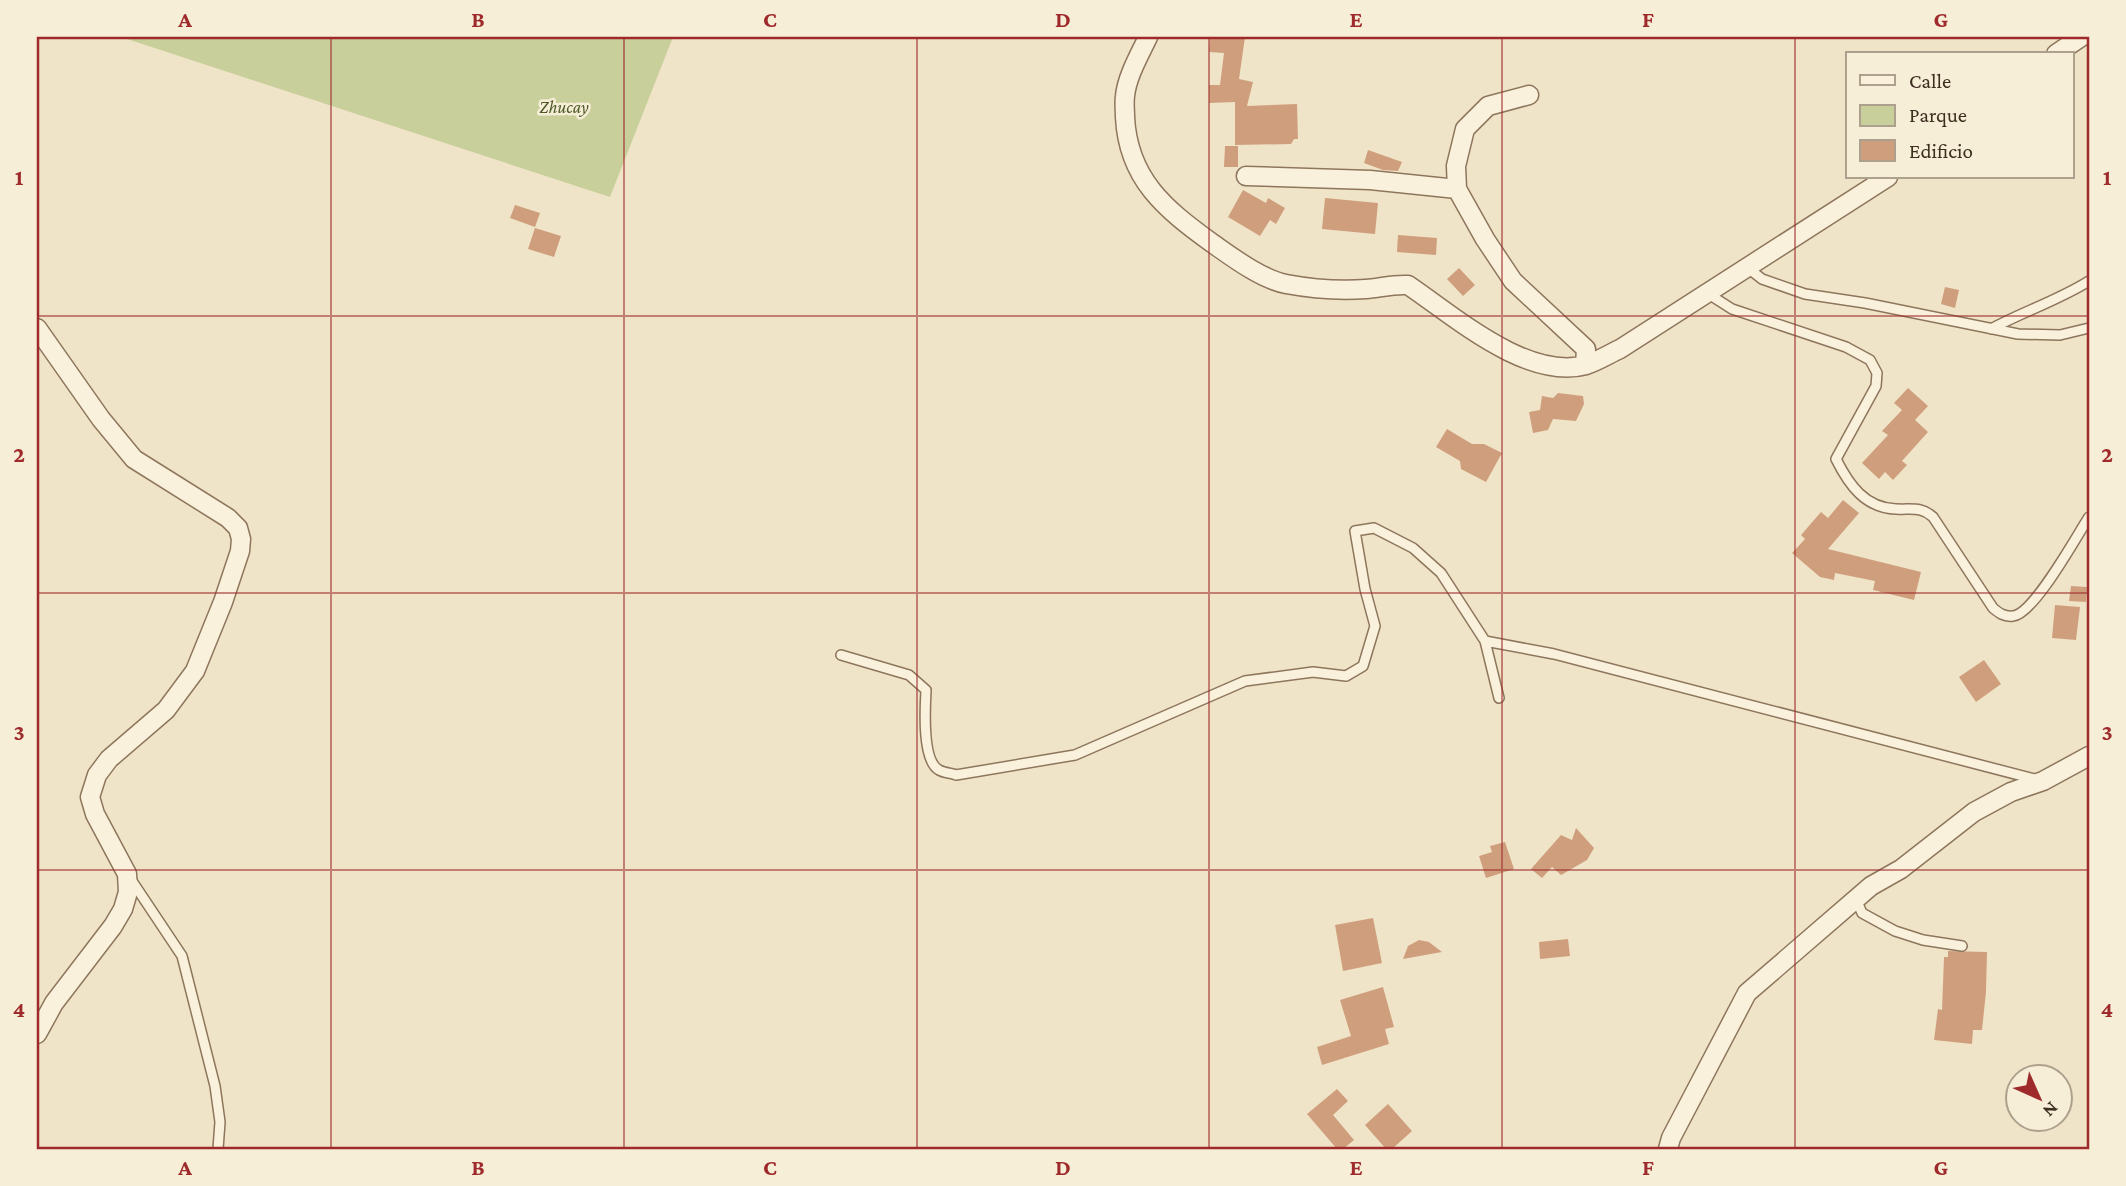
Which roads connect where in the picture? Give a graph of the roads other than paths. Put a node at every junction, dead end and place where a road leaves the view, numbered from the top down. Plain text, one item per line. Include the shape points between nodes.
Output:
1 (1148, 37) edge
2 (2081, 37) edge
3 (2059, 52) edge
4 (1529, 95) dead end
5 (1246, 176) dead end
6 (1886, 178) edge
7 (1457, 189) junction
8 (1748, 268) junction
9 (2089, 281) edge
10 (1707, 293) junction
11 (37, 328) edge
12 (2089, 328) edge
13 (1991, 329) junction
14 (1585, 365) junction
15 (2089, 517) edge
16 (1485, 641) junction
17 (841, 654) dead end
18 (1499, 698) dead end
19 (2089, 756) edge
20 (2043, 781) junction
21 (127, 874) junction
22 (1856, 899) junction
23 (1962, 946) dead end
24 (37, 1034) edge
25 (218, 1149) edge
26 (1668, 1149) edge

1 - 14 street via 1125,95 1126,135 1133,160 1149,188 1199,233 1238,262 1282,283 1331,290 1408,285 1493,344 1519,356 1553,367
2 - 3 street
4 - 7 street via 1488,106 1465,129 1456,166
5 - 7 street via 1370,180
6 - 8 street
7 - 14 street via 1513,281 1586,349
8 - 10 street
8 - 13 lane via 1762,279 1805,294
9 - 13 lane via 2063,298
10 - 14 street via 1620,349
10 - 15 lane via 1732,309 1846,347 1870,360 1877,386 1836,459 1844,476 1877,507 1921,508 1933,517 2002,615 2015,617 2027,609
11 - 21 street via 100,419 134,458 228,518 242,539 195,671 166,710 97,775 90,797 95,814
12 - 13 lane via 2060,335
16 - 17 lane via 1441,573 1413,548 1374,528 1355,531 1375,626 1363,666 1346,676 1313,672 1245,681 1075,755 956,775 939,770 930,761 926,690 909,675
16 - 18 lane
16 - 20 lane via 1554,654
19 - 20 street
20 - 22 street via 1974,812
21 - 24 street via 123,909 54,1003
21 - 25 lane via 182,956 215,1086
22 - 23 lane via 1862,913 1895,930
22 - 26 street via 1747,993

